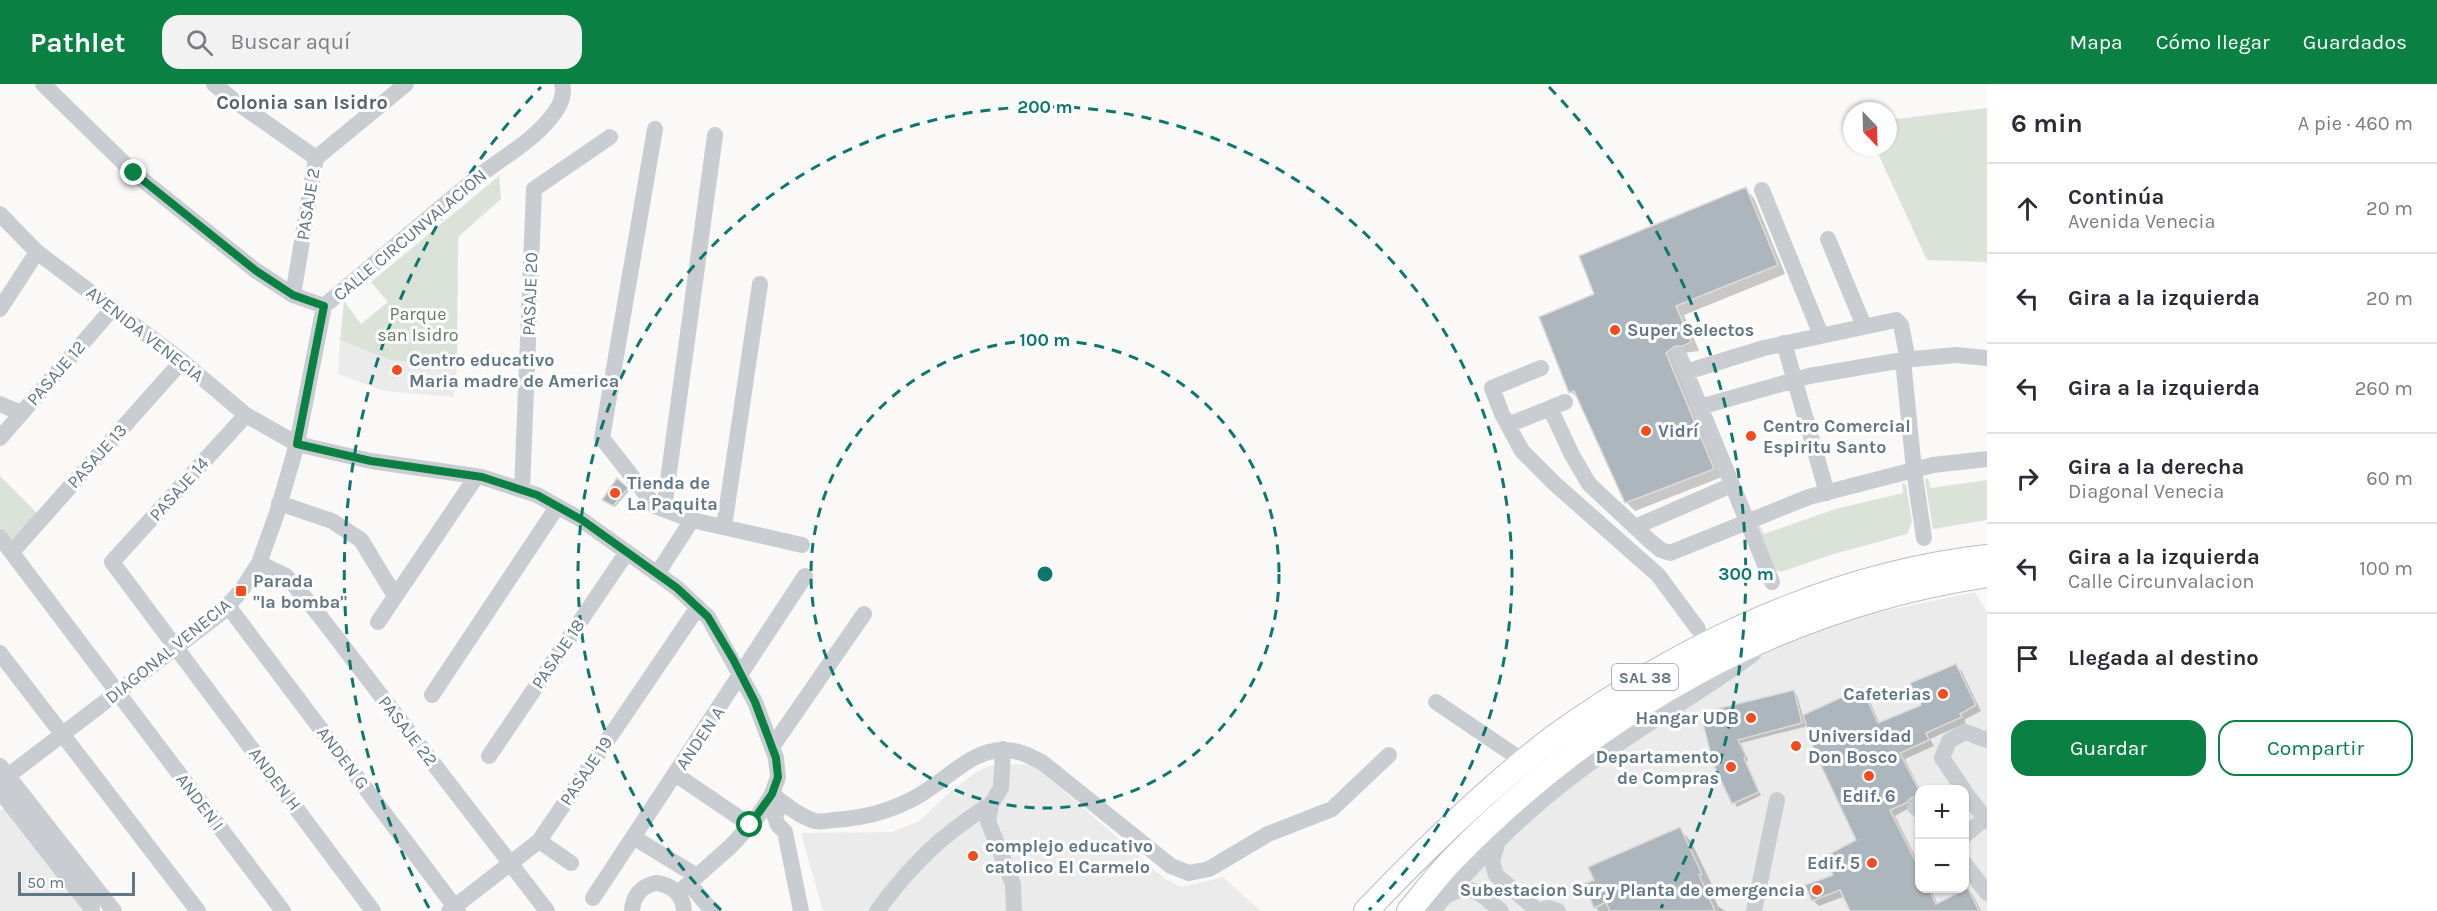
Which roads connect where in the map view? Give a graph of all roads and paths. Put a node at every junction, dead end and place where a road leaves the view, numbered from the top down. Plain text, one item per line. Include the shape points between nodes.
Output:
1 (43, 84) edge
2 (214, 84) edge
3 (406, 84) edge
4 (562, 84) edge
5 (655, 129) dead end
6 (715, 135) dead end
7 (610, 137) dead end
8 (316, 158) junction
9 (1762, 190) dead end
10 (0, 214) edge
11 (1828, 239) dead end
12 (37, 252) junction
13 (760, 284) dead end
14 (293, 295) junction
15 (324, 306) junction
16 (113, 308) junction
17 (0, 309) edge
18 (1864, 326) junction
19 (1821, 335) junction
20 (1784, 343) junction
21 (1679, 355) dead end
22 (1987, 358) edge
23 (1906, 360) junction
24 (182, 361) junction
25 (1541, 368) dead end
26 (1686, 372) junction
27 (1794, 380) junction
28 (0, 404) edge
29 (1700, 407) junction
30 (21, 414) junction
31 (246, 415) junction
32 (1508, 425) junction
33 (0, 438) edge
34 (297, 444) junction
35 (1987, 459) edge
36 (1914, 470) junction
37 (476, 477) junction
38 (1732, 485) junction
39 (522, 490) junction
40 (1827, 493) junction
41 (279, 503) junction
42 (557, 507) junction
43 (664, 509) junction
44 (692, 520) junction
45 (1747, 522) junction
46 (724, 527) junction
47 (1635, 527) junction
48 (0, 537) edge
49 (1924, 538) dead end
50 (802, 545) dead end
51 (12, 552) junction
52 (627, 552) junction
53 (1987, 557) edge
54 (112, 562) joint
55 (259, 563) junction
56 (657, 574) junction
57 (1987, 575) edge
58 (805, 576) dead end
59 (1772, 582) dead end
60 (395, 596) junction
61 (228, 606) junction
62 (698, 607) junction
63 (864, 615) dead end
64 (378, 622) dead end
65 (1698, 629) dead end
66 (1788, 629) junction
67 (176, 648) junction
68 (0, 653) edge
69 (742, 676) junction
70 (117, 693) junction
71 (432, 695) dead end
72 (1436, 702) dead end
73 (61, 735) junction
74 (1987, 740) edge
75 (772, 747) junction
76 (1003, 749) junction
77 (1389, 755) dead end
78 (489, 756) dead end
79 (1524, 761) junction
80 (675, 774) junction
81 (2, 779) edge
82 (1961, 785) edge
83 (1969, 797) edge
84 (777, 798) junction
85 (1777, 800) dead end
86 (991, 804) junction
87 (1985, 820) edge
88 (750, 825) junction
89 (1969, 833) edge
90 (633, 837) junction
91 (539, 841) junction
92 (1497, 843) junction
93 (510, 863) junction
94 (571, 863) dead end
95 (1969, 868) edge
96 (688, 884) junction
97 (1987, 893) edge
98 (1446, 895) junction
99 (592, 898) dead end
100 (92, 909) dead end
101 (454, 909) edge
102 (114, 911) edge
103 (198, 911) edge
104 (283, 911) edge
105 (373, 911) edge
106 (547, 911) edge
107 (632, 911) edge
108 (684, 911) edge
109 (712, 911) edge
110 (801, 911) edge
111 (877, 911) edge
112 (1014, 911) edge
113 (1366, 911) edge
114 (1409, 911) edge
115 (1432, 911) edge
116 (1501, 911) edge
117 (1537, 911) edge
118 (1558, 911) edge
119 (1754, 911) edge

1 - 14 street, CALLE CIRCUNVALACION via 134,173 255,270
2 - 8 street
3 - 8 street, PASAJE 2
4 - 15 street, CALLE CIRCUNVALACION via 560,104 536,134 484,172
5 - 43 street via 602,438 655,506
6 - 43 street
7 - 39 street, PASAJE 20 via 534,189
8 - 14 street, PASAJE 2
9 - 19 street
10 - 12 street, AVENIDA VENECIA
11 - 18 street
12 - 16 street, AVENIDA VENECIA
12 - 17 street
13 - 46 street
14 - 15 street, CALLE CIRCUNVALACION
15 - 34 street, DIAGONAL VENECIA
16 - 24 street, AVENIDA VENECIA
16 - 30 street, PASAJE 12
18 - 19 street
18 - 23 street via 1896,320 1901,325
19 - 20 street
20 - 26 street
20 - 27 street
21 - 26 street
22 - 23 street via 1956,355
23 - 27 street
23 - 36 street
24 - 31 street, AVENIDA VENECIA
24 - 51 street, PASAJE 13
25 - 32 street via 1492,388
26 - 29 street
27 - 29 street
27 - 40 street
28 - 30 street
29 - 38 street
30 - 33 street, PASAJE 12
31 - 34 street, AVENIDA VENECIA
31 - 54 street, PASAJE 14
32 - 47 street via 1557,405 1572,455 1589,484
32 - 65 street via 1522,451 1555,484 1658,575
34 - 37 street, AVENIDA VENECIA via 371,461
34 - 41 street, DIAGONAL VENECIA
35 - 36 street
36 - 40 street
36 - 49 street
37 - 39 street, AVENIDA VENECIA
37 - 60 street
38 - 45 street
38 - 47 street
39 - 42 street, AVENIDA VENECIA
40 - 45 street
41 - 55 street, DIAGONAL VENECIA
41 - 60 street via 332,521 361,540
42 - 52 street, AVENIDA VENECIA
42 - 71 street
43 - 44 street
44 - 46 street
44 - 56 street
45 - 47 street via 1670,553 1660,550
45 - 59 street
46 - 50 street
48 - 51 street, ANDEN I
51 - 70 street, ANDEN I
52 - 56 street, AVENIDA VENECIA
52 - 78 street, PASAJE 18
53 - 79 highway, SAL 38 via 1910,570 1852,586 1727,635 1626,688
54 - 67 street, ANDEN H
55 - 61 street, DIAGONAL VENECIA
55 - 93 street, PASAJE 22 via 286,576 312,606
56 - 62 street, AVENIDA VENECIA
57 - 66 highway, SAL 38 via 1904,591
58 - 69 street, ANDEN A
60 - 64 street
61 - 67 street, DIAGONAL VENECIA
61 - 101 street, ANDEN G
62 - 69 street, AVENIDA VENECIA via 708,617
62 - 91 street, PASAJE 19
63 - 75 street
66 - 92 street via 1573,775
66 - 114 highway, SAL 38 via 1694,672 1587,741 1547,772 1455,857
67 - 70 street, DIAGONAL VENECIA
67 - 105 street, ANDEN H
68 - 73 street
69 - 75 street, AVENIDA VENECIA
69 - 80 street, ANDEN A
70 - 73 street, DIAGONAL VENECIA
70 - 104 street, ANDEN I
72 - 79 street
73 - 81 street, DIAGONAL VENECIA
73 - 103 street
74 - 82 street via 1965,732 1949,741 1942,758
75 - 84 street, AVENIDA VENECIA via 778,777
76 - 77 street via 1024,753 1043,763 1171,866 1189,873 1209,869 1268,834 1332,808
76 - 84 street via 976,756 899,807 871,816 816,821
76 - 86 street via 1001,788
79 - 113 highway, SAL 38 via 1462,813
80 - 88 street
80 - 90 street, ANDEN A
81 - 100 street
81 - 102 street
83 - 87 street
84 - 88 street
84 - 110 street, AVENIDA VENECIA via 775,817 784,832
85 - 119 street
86 - 111 street via 929,849
86 - 112 street via 988,820 1013,884
87 - 89 street
88 - 96 street
90 - 96 street
90 - 99 street, ANDEN A
91 - 93 street, PASAJE 19
91 - 94 street
92 - 98 street
92 - 117 street via 1492,861 1496,875
93 - 101 street, PASAJE 19
93 - 106 street, PASAJE 22
95 - 97 street
96 - 107 street via 649,885 635,897
96 - 108 street
96 - 109 street
98 - 115 street
98 - 116 street via 1456,890 1477,891
117 - 118 street

